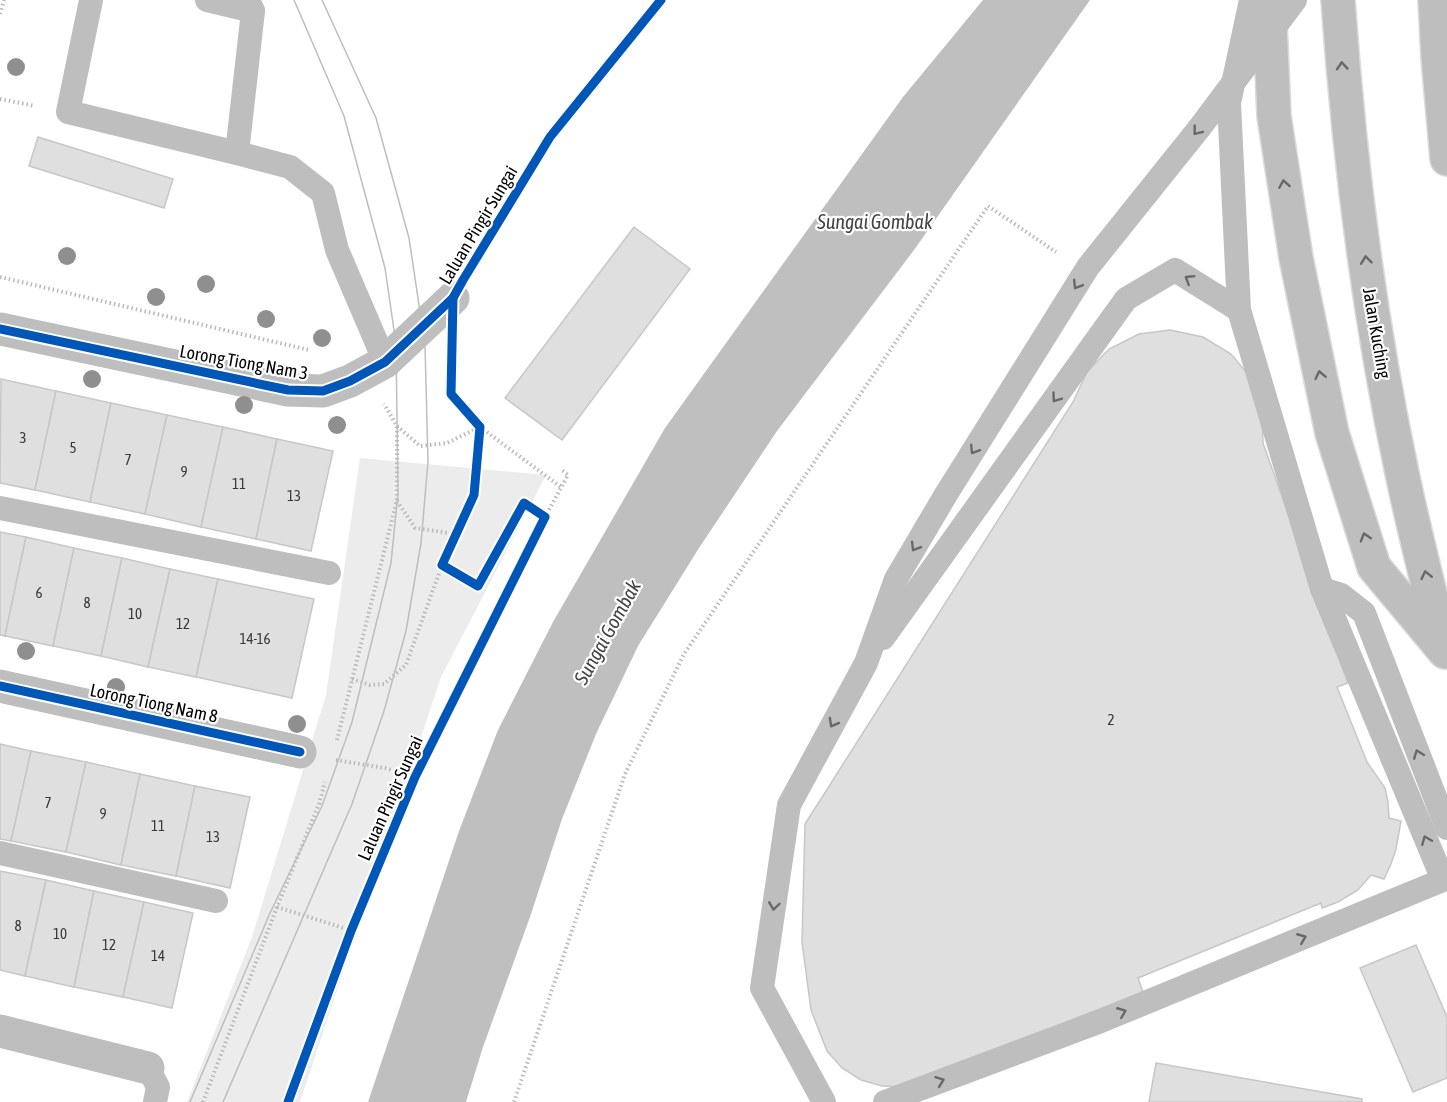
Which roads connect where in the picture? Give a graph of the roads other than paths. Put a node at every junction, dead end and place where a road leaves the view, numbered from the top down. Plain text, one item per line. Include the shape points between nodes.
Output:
1 (91, 0) edge
2 (207, 0) edge
3 (1251, 0) edge
4 (1269, 0) edge
5 (1295, 0) edge
6 (1338, 0) edge
7 (1435, 0) edge
8 (250, 6) edge
9 (1442, 44) edge
10 (237, 153) junction
11 (1447, 159) edge
12 (453, 298) road end
13 (1239, 310) junction
14 (0, 329) edge
15 (374, 368) junction
16 (0, 508) edge
17 (329, 573) dead end
18 (1322, 589) junction
19 (1446, 656) edge
20 (866, 663) junction
21 (0, 686) edge
22 (300, 752) dead end
23 (1447, 828) edge
24 (0, 853) edge
25 (216, 901) dead end
26 (0, 1031) edge
27 (147, 1068) joint
28 (155, 1102) edge
29 (824, 1102) edge
30 (885, 1102) edge

1 - 10 lane via 68,112
2 - 8 lane
3 - 13 lane via 1229,102
19 -> 4 main road via 1374,567 1332,432 1296,258 1274,116
5 -> 20 lane, bridge via 1088,267 896,579
19 -> 6 main road, Jalan Kuching via 1402,473 1370,298 1343,76
7 - 9 main road
8 - 10 lane
9 - 11 main road
10 - 15 lane via 290,167 323,193
12 - 15 main road, Lorong Tiong Nam 3
13 - 18 lane
13 -> 20 lane via 1175,270 1126,299
14 - 15 main road, Lorong Tiong Nam 3 via 288,390 323,391
16 - 17 lane
23 -> 18 lane via 1364,613 1341,596
30 -> 18 lane via 1101,1021 1443,880
20 -> 29 lane via 789,805 762,988
21 - 22 main road, Lorong Tiong Nam 8
24 - 25 lane
26 - 27 main road
27 - 28 lane via 158,1087

